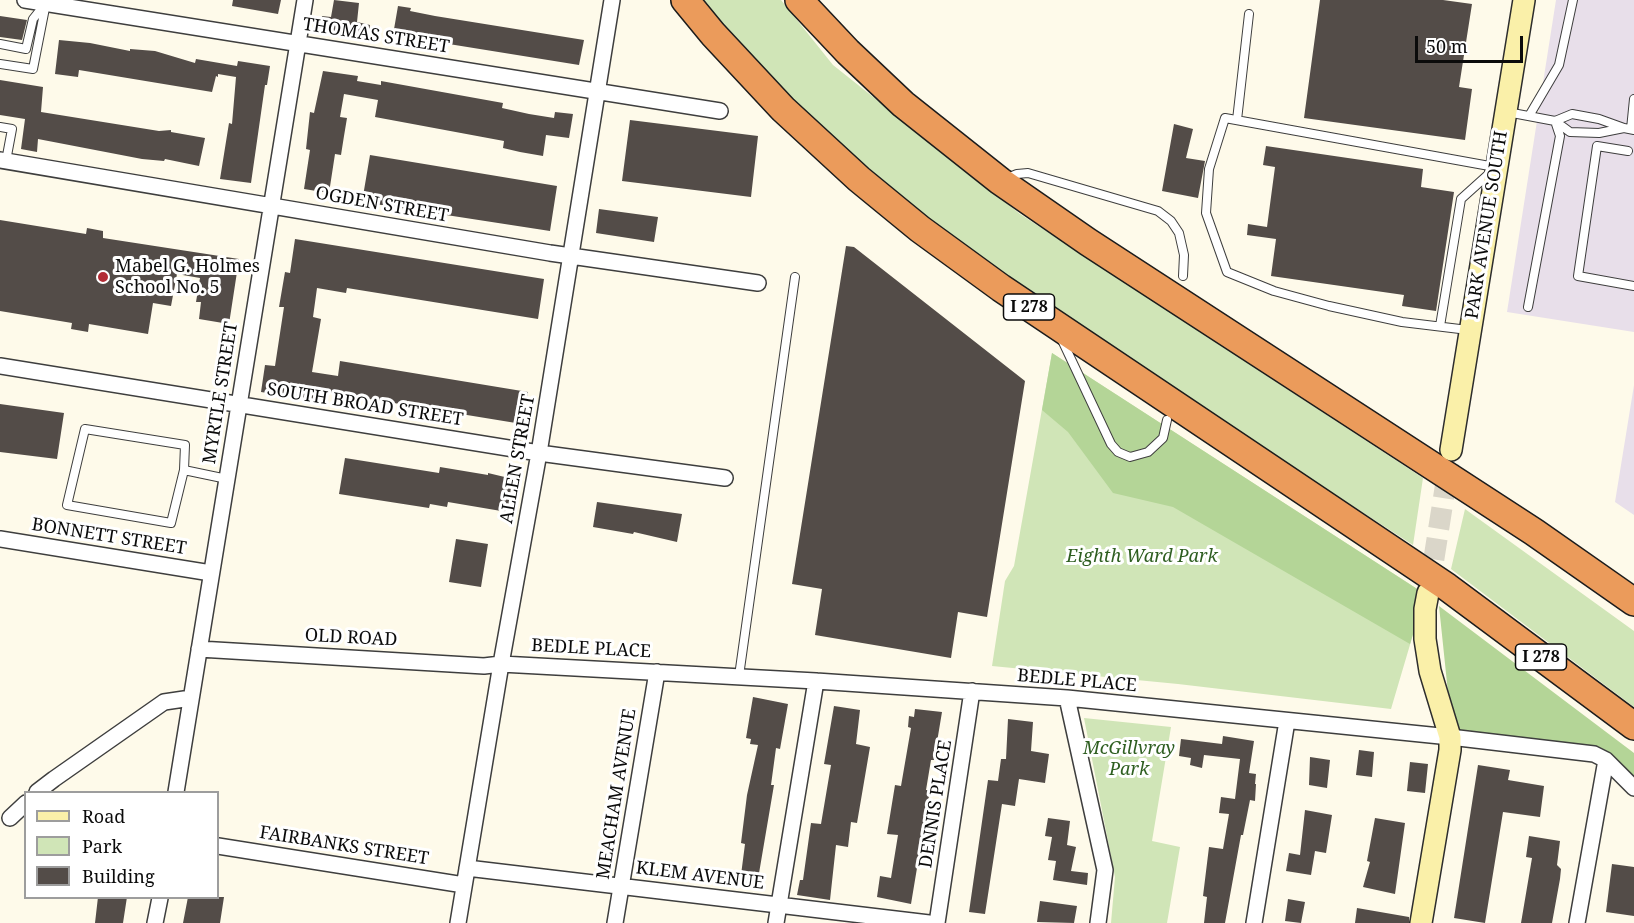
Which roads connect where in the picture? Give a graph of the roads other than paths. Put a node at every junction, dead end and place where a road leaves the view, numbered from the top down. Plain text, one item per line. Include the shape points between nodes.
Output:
1 (25, 0) edge
2 (305, 0) edge
3 (612, 0) edge
4 (799, 0) edge
5 (1524, 0) edge
6 (1573, 0) edge
7 (52, 3) edge
8 (688, 5) edge
9 (1249, 14) dead end
10 (298, 43) junction
11 (0, 44) edge
12 (0, 64) edge
13 (597, 92) junction
14 (1634, 99) edge
15 (720, 111) dead end
16 (1506, 112) junction
17 (1529, 116) junction
18 (1237, 120) junction
19 (1555, 121) junction
20 (0, 127) edge
21 (1630, 129) edge
22 (1628, 151) dead end
23 (3, 161) edge
24 (1497, 167) junction
25 (1000, 181) junction
26 (271, 206) junction
27 (571, 256) junction
28 (1183, 276) dead end
29 (795, 277) dead end
30 (758, 283) dead end
31 (1634, 286) edge
32 (1528, 307) dead end
33 (1053, 322) junction
34 (1440, 326) junction
35 (1470, 330) junction
36 (0, 366) edge
37 (239, 404) junction
38 (1167, 420) dead end
39 (1451, 450) tunnel mouth
40 (539, 453) junction
41 (184, 470) junction
42 (725, 478) dead end
43 (227, 479) junction
44 (0, 539) edge
45 (211, 573) junction
46 (1428, 593) tunnel mouth
47 (1634, 602) edge
48 (199, 649) junction
49 (501, 664) junction
50 (657, 672) junction
51 (739, 676) junction
52 (816, 681) junction
53 (972, 691) junction
54 (190, 698) junction
55 (1067, 698) junction
56 (1287, 721) junction
57 (1634, 726) edge
58 (1450, 737) junction
59 (1606, 760) junction
60 (1634, 788) edge
61 (38, 791) edge
62 (176, 791) edge
63 (24, 805) edge
64 (10, 818) dead end
65 (219, 846) edge
66 (466, 868) junction
67 (464, 885) junction
68 (621, 886) junction
69 (160, 899) edge
70 (779, 905) junction
71 (155, 923) edge
72 (458, 923) edge
73 (615, 923) edge
74 (776, 923) edge
75 (929, 923) edge
76 (937, 923) edge
77 (1098, 923) edge
78 (1254, 923) edge
79 (1421, 923) edge
80 (1577, 923) edge

1 - 7 street, THOMAS STREET
2 - 10 street, MYRTLE STREET
3 - 13 street, ALLEN STREET
4 - 25 highway via 903,104
5 - 16 street, PARK AVENUE SOUTH
6 - 17 lane via 1559,65
7 - 10 street, THOMAS STREET
7 - 11 lane via 33,19 26,49
7 - 12 lane via 33,69
8 - 33 highway, I 278 via 783,109 858,179 960,259
9 - 18 lane
10 - 13 street, THOMAS STREET
10 - 26 street, MYRTLE STREET
13 - 15 street, THOMAS STREET
13 - 27 street, ALLEN STREET
14 - 21 lane
16 - 17 lane
16 - 24 street, PARK AVENUE SOUTH
17 - 19 lane
18 - 24 lane
18 - 34 lane via 1225,118 1209,169 1206,213 1227,272 1285,294 1402,322
19 - 21 lane via 1572,114
19 - 21 lane via 1570,132
19 - 32 lane via 1560,136
20 - 23 lane via 12,129
22 - 31 lane via 1597,146 1578,276
23 - 26 street, OGDEN STREET
24 - 34 lane via 1461,199
24 - 35 street, PARK AVENUE SOUTH
25 - 28 lane via 1028,173 1158,211 1171,221 1181,239
25 - 47 highway
26 - 27 street, OGDEN STREET
26 - 37 street, MYRTLE STREET
27 - 30 street, OGDEN STREET
27 - 40 street, ALLEN STREET
29 - 51 lane
33 - 38 lane via 1114,449 1130,457 1148,452 1163,438
33 - 57 highway, I 278 via 1448,587
34 - 35 lane
35 - 39 street, PARK AVENUE SOUTH
36 - 37 street, SOUTH BROAD STREET
37 - 40 street, SOUTH BROAD STREET
37 - 43 street, MYRTLE STREET
40 - 42 street, SOUTH BROAD STREET
40 - 49 street, ALLEN STREET
41 - 41 lane via 184,445 85,429 67,505 171,523
41 - 43 lane
43 - 45 street, MYRTLE STREET
44 - 45 street, BONNETT STREET
45 - 48 street, MYRTLE STREET
46 - 58 street via 1425,639 1430,671
48 - 49 street, OLD ROAD
48 - 54 street, MYRTLE STREET
49 - 50 street, BEDLE PLACE
49 - 66 street, ALLEN STREET
50 - 51 street, BEDLE PLACE
50 - 68 street, MEACHAM AVENUE
51 - 52 street, BEDLE PLACE
52 - 53 street, BEDLE PLACE
52 - 70 street
53 - 55 street, BEDLE PLACE
53 - 76 street, DENNIS PLACE
54 - 61 street via 164,702
54 - 62 street, MYRTLE STREET
55 - 56 street, BEDLE PLACE
55 - 77 street via 1105,870
56 - 58 street, BEDLE PLACE
56 - 78 street
58 - 59 street, BEDLE PLACE via 1594,754
58 - 79 street
59 - 60 street, BEDLE PLACE
59 - 80 street
63 - 64 street
65 - 67 street, FAIRBANKS STREET
66 - 67 street, ALLEN STREET
66 - 68 street, KLEM AVENUE
67 - 72 street, ALLEN STREET
68 - 70 street, KLEM AVENUE
68 - 73 street, MEACHAM AVENUE
69 - 71 street
70 - 74 street
70 - 75 street, KLEM AVENUE

